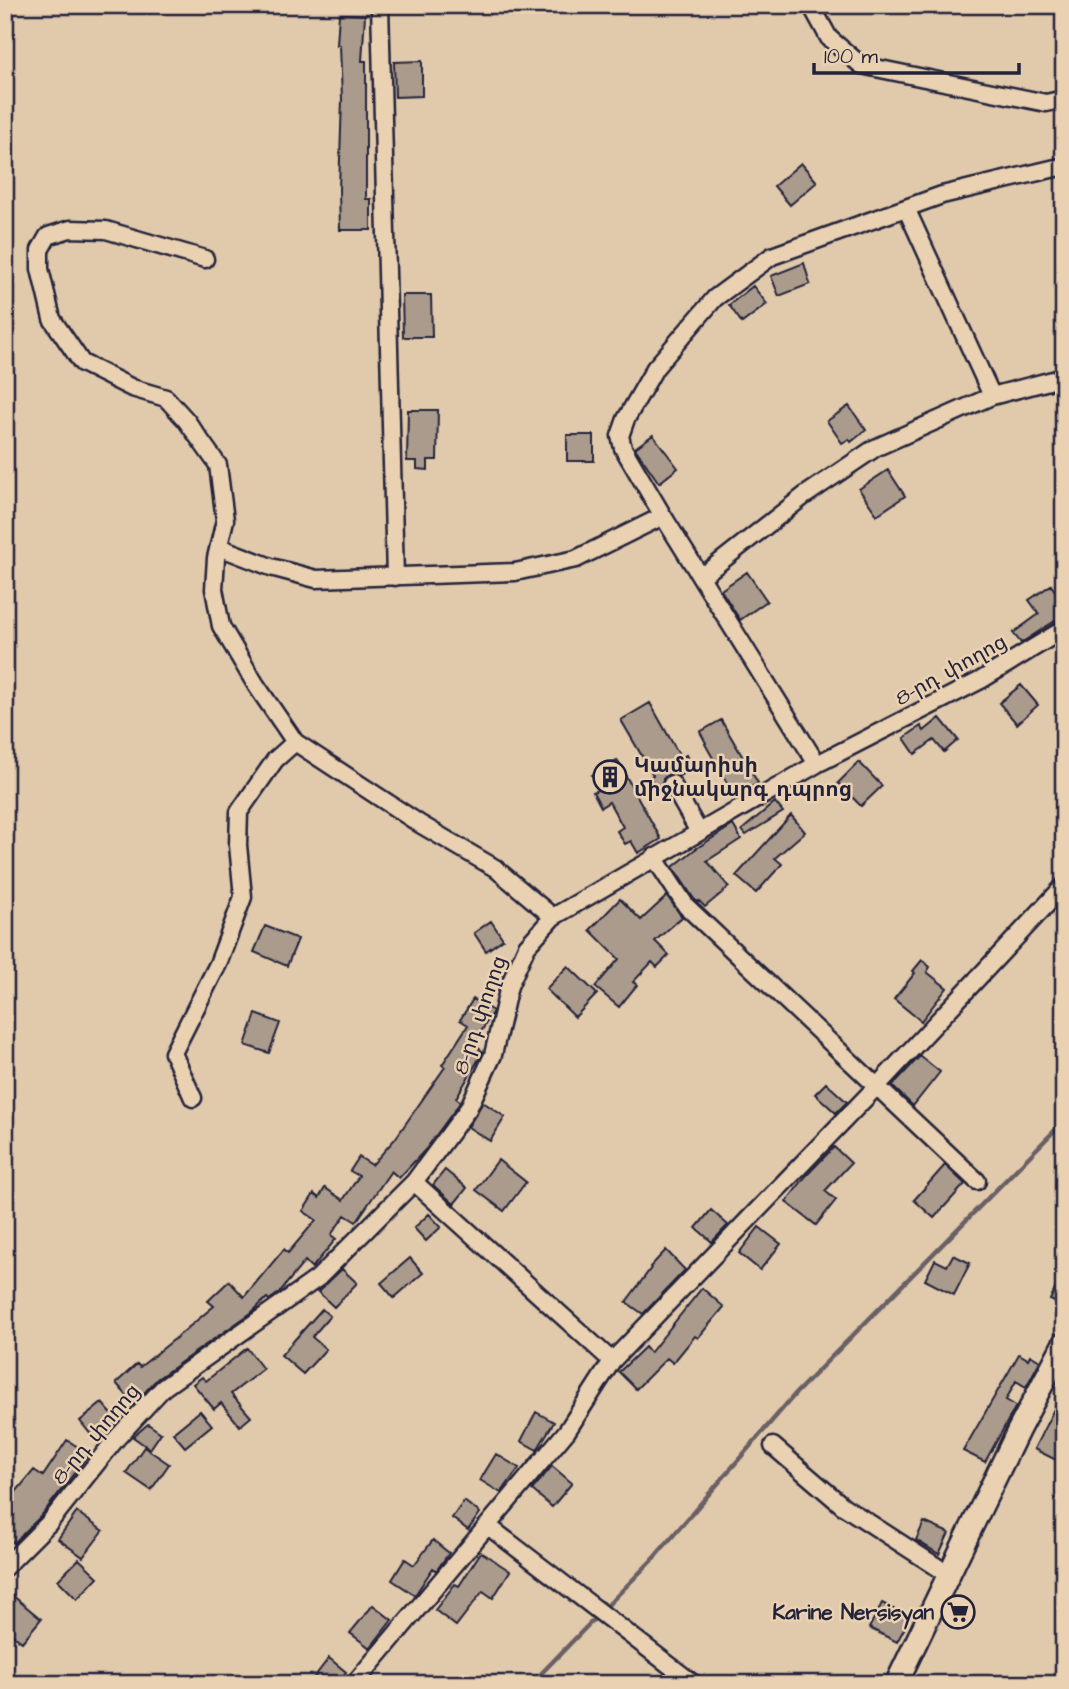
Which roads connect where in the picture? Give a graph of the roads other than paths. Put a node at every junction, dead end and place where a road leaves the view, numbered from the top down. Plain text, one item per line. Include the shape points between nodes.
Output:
1 (380, 5) edge
2 (811, 5) edge
3 (1064, 99) edge
4 (1064, 166) edge
5 (906, 208) junction
6 (205, 259) dead end
7 (1064, 377) edge
8 (992, 397) junction
9 (663, 516) junction
10 (219, 547) junction
11 (396, 577) junction
12 (701, 577) junction
13 (1064, 629) edge
14 (295, 741) junction
15 (817, 764) junction
16 (672, 784) dead end
17 (699, 832) junction
18 (654, 857) junction
19 (1064, 886) edge
20 (553, 916) junction
21 (878, 1085) junction
22 (193, 1098) dead end
23 (977, 1181) dead end
24 (414, 1182) junction
25 (1064, 1343) edge
26 (612, 1361) junction
27 (773, 1446) dead end
28 (488, 1526) junction
29 (5, 1567) edge
30 (948, 1574) junction
31 (688, 1682) edge
32 (354, 1684) edge
33 (896, 1684) edge

1 - 11 street
2 - 3 street via 829,38 861,65 1046,103
4 - 5 street
5 - 8 street
5 - 9 street via 772,256 715,298 655,368 620,436
6 - 10 street via 106,230 71,229 48,236 40,250 40,269 52,318 82,363 132,388 166,398 218,465 225,520
7 - 8 street
8 - 12 street via 875,448 804,496
9 - 11 street via 576,559 515,572
9 - 12 street
10 - 11 street via 316,579
10 - 14 street via 214,589 220,626
12 - 15 street
13 - 15 street, 8-րդ փողոց via 981,680
14 - 20 street via 495,868
14 - 22 street via 275,760 239,812 243,897 218,964 173,1053
15 - 17 street, 8-րդ փողոց
16 - 17 street
17 - 18 street, 8-րդ փողոց
18 - 20 street, 8-րդ փողոց
18 - 21 street via 686,906
19 - 21 street
20 - 24 street, 8-րդ փողոց via 527,946 509,986 493,1055 468,1109
21 - 23 street
21 - 26 street
24 - 26 street
24 - 29 street, 8-րդ փողոց via 318,1278 163,1388
25 - 30 main road
26 - 28 street via 567,1431
27 - 30 street via 843,1506
28 - 31 street
28 - 32 street
30 - 33 main road

